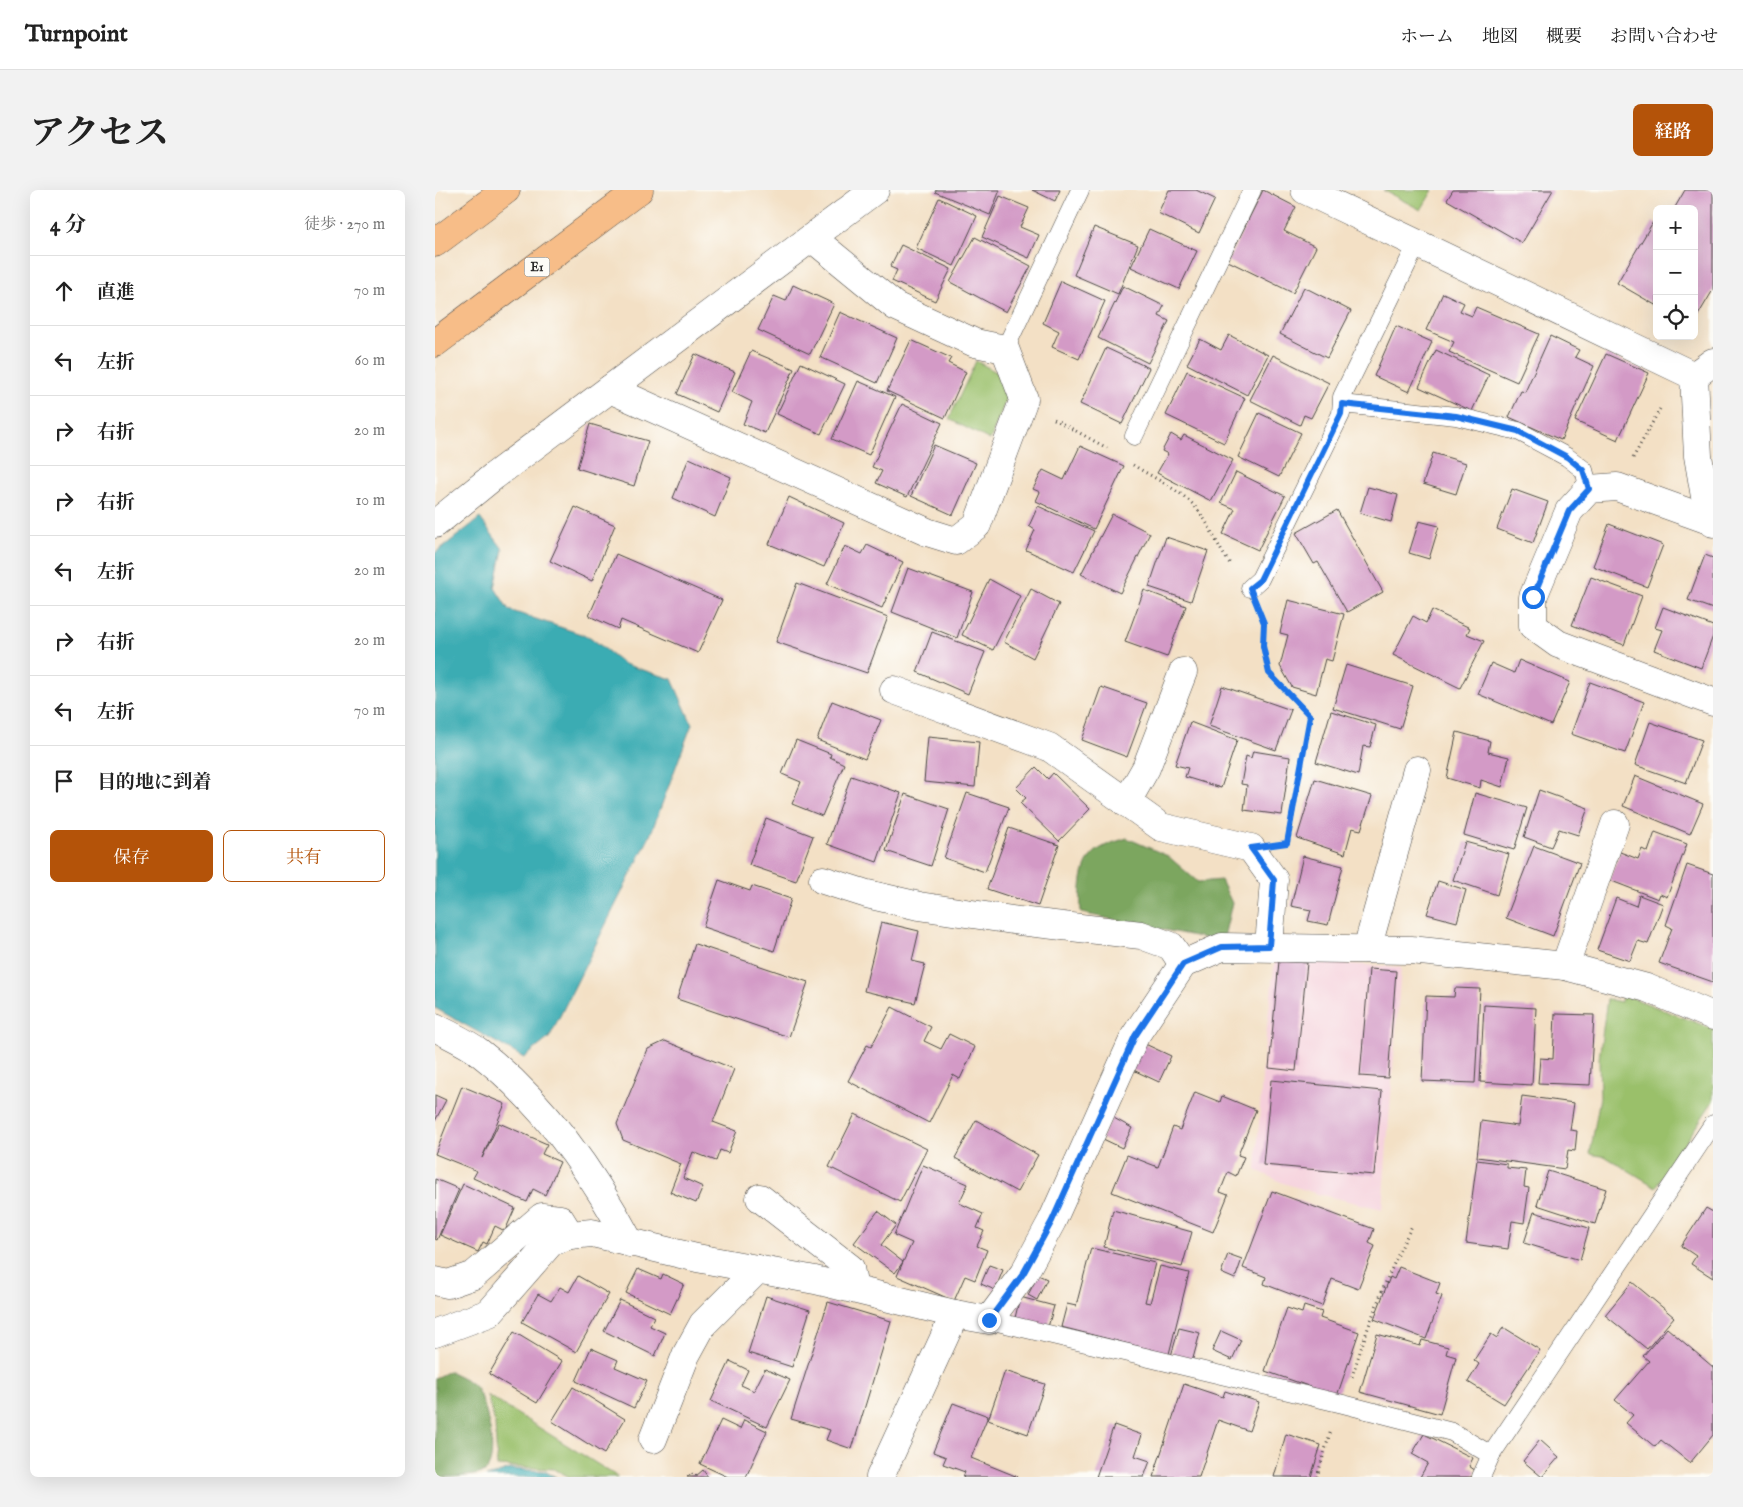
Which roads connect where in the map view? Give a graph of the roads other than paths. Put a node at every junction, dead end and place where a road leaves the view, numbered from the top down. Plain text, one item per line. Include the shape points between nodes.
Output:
1 (506, 190) edge
2 (639, 190) edge
3 (875, 190) edge
4 (1080, 190) edge
5 (1252, 190) edge
6 (1305, 190) edge
7 (812, 238) junction
8 (435, 243) edge
9 (1417, 244) junction
10 (435, 344) edge
11 (1005, 349) junction
12 (1704, 369) edge
13 (610, 389) junction
14 (1342, 404) junction
15 (1134, 436) dead end
16 (1589, 489) junction
17 (1711, 521) edge
18 (435, 524) edge
19 (1250, 588) road end
20 (1183, 672) dead end
21 (895, 690) dead end
22 (1713, 702) edge
23 (1417, 770) dead end
24 (1126, 803) junction
25 (1615, 824) dead end
26 (823, 880) dead end
27 (1269, 946) junction
28 (1367, 949) junction
29 (1183, 964) junction
30 (1565, 966) junction
31 (1713, 1016) edge
32 (435, 1028) edge
33 (1713, 1124) edge
34 (759, 1198) dead end
35 (570, 1235) junction
36 (630, 1243) junction
37 (758, 1270) junction
38 (435, 1281) edge
39 (854, 1289) junction
40 (955, 1314) junction
41 (989, 1320) junction
42 (435, 1333) edge
43 (653, 1439) dead end
44 (1491, 1455) junction
45 (881, 1477) edge
46 (1481, 1477) edge

1 - 8 highway
2 - 10 highway, E1
3 - 7 street
4 - 11 lane
5 - 15 lane
6 - 9 street
7 - 11 street via 895,306 975,343
7 - 13 street
9 - 12 street
9 - 14 lane via 1342,396
11 - 13 street via 1024,399 977,525 956,541 927,532
12 - 17 street via 1698,456
13 - 18 street
14 - 16 lane via 1456,416 1518,431 1567,457 1583,470
14 - 19 lane via 1341,414 1260,580
16 - 17 street via 1617,487
16 - 22 street via 1569,511 1533,597 1533,626 1558,644
20 - 24 street via 1146,768
21 - 24 street via 1049,747
23 - 28 street
24 - 27 street via 1161,827 1251,848 1274,880
25 - 30 street
26 - 29 street via 919,906 1141,934 1171,946
27 - 28 street
27 - 29 street via 1222,947
28 - 30 street via 1411,950
29 - 41 street via 1135,1036 1052,1221 1023,1274
30 - 31 street via 1647,988
32 - 36 street via 477,1051 536,1103 589,1174
33 - 44 lane
34 - 39 street via 850,1268
35 - 36 street via 592,1233
35 - 38 street via 560,1219 542,1217 474,1275 448,1284
35 - 42 street via 552,1242 489,1313
36 - 37 street
37 - 39 street
37 - 43 street via 703,1324 686,1355
39 - 40 street
40 - 41 street
40 - 45 street
41 - 44 lane via 1452,1432
44 - 46 lane

